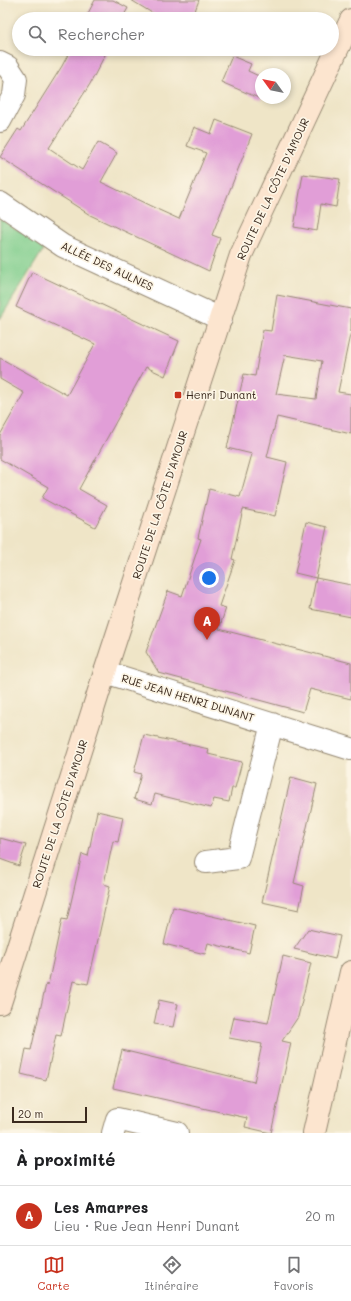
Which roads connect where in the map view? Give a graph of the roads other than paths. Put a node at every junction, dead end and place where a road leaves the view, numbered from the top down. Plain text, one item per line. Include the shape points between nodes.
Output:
1 (351, 20) edge
2 (339, 46) edge
3 (334, 56) edge
4 (0, 63) edge
5 (0, 121) edge
6 (0, 202) edge
7 (221, 319) junction
8 (105, 672) junction
9 (272, 724) junction
10 (351, 749) edge
11 (206, 862) dead end
12 (351, 972) edge
13 (0, 1003) edge
14 (113, 1133) edge
15 (177, 1133) edge
16 (314, 1133) edge

1 - 2 main road, ROUTE DE LA CÔTE D'AMOUR
3 - 7 main road, ROUTE DE LA CÔTE D'AMOUR via 241,255
4 - 5 street via 8,67 16,79 14,95
6 - 7 street, ALLÉE DES AULNES via 63,246
7 - 8 main road, ROUTE DE LA CÔTE D'AMOUR
8 - 9 street, RUE JEAN HENRI DUNANT
8 - 13 main road, ROUTE DE LA CÔTE D'AMOUR
9 - 10 street, RUE JEAN HENRI DUNANT
9 - 11 street via 238,858
12 - 16 main road
14 - 15 street via 116,1119

